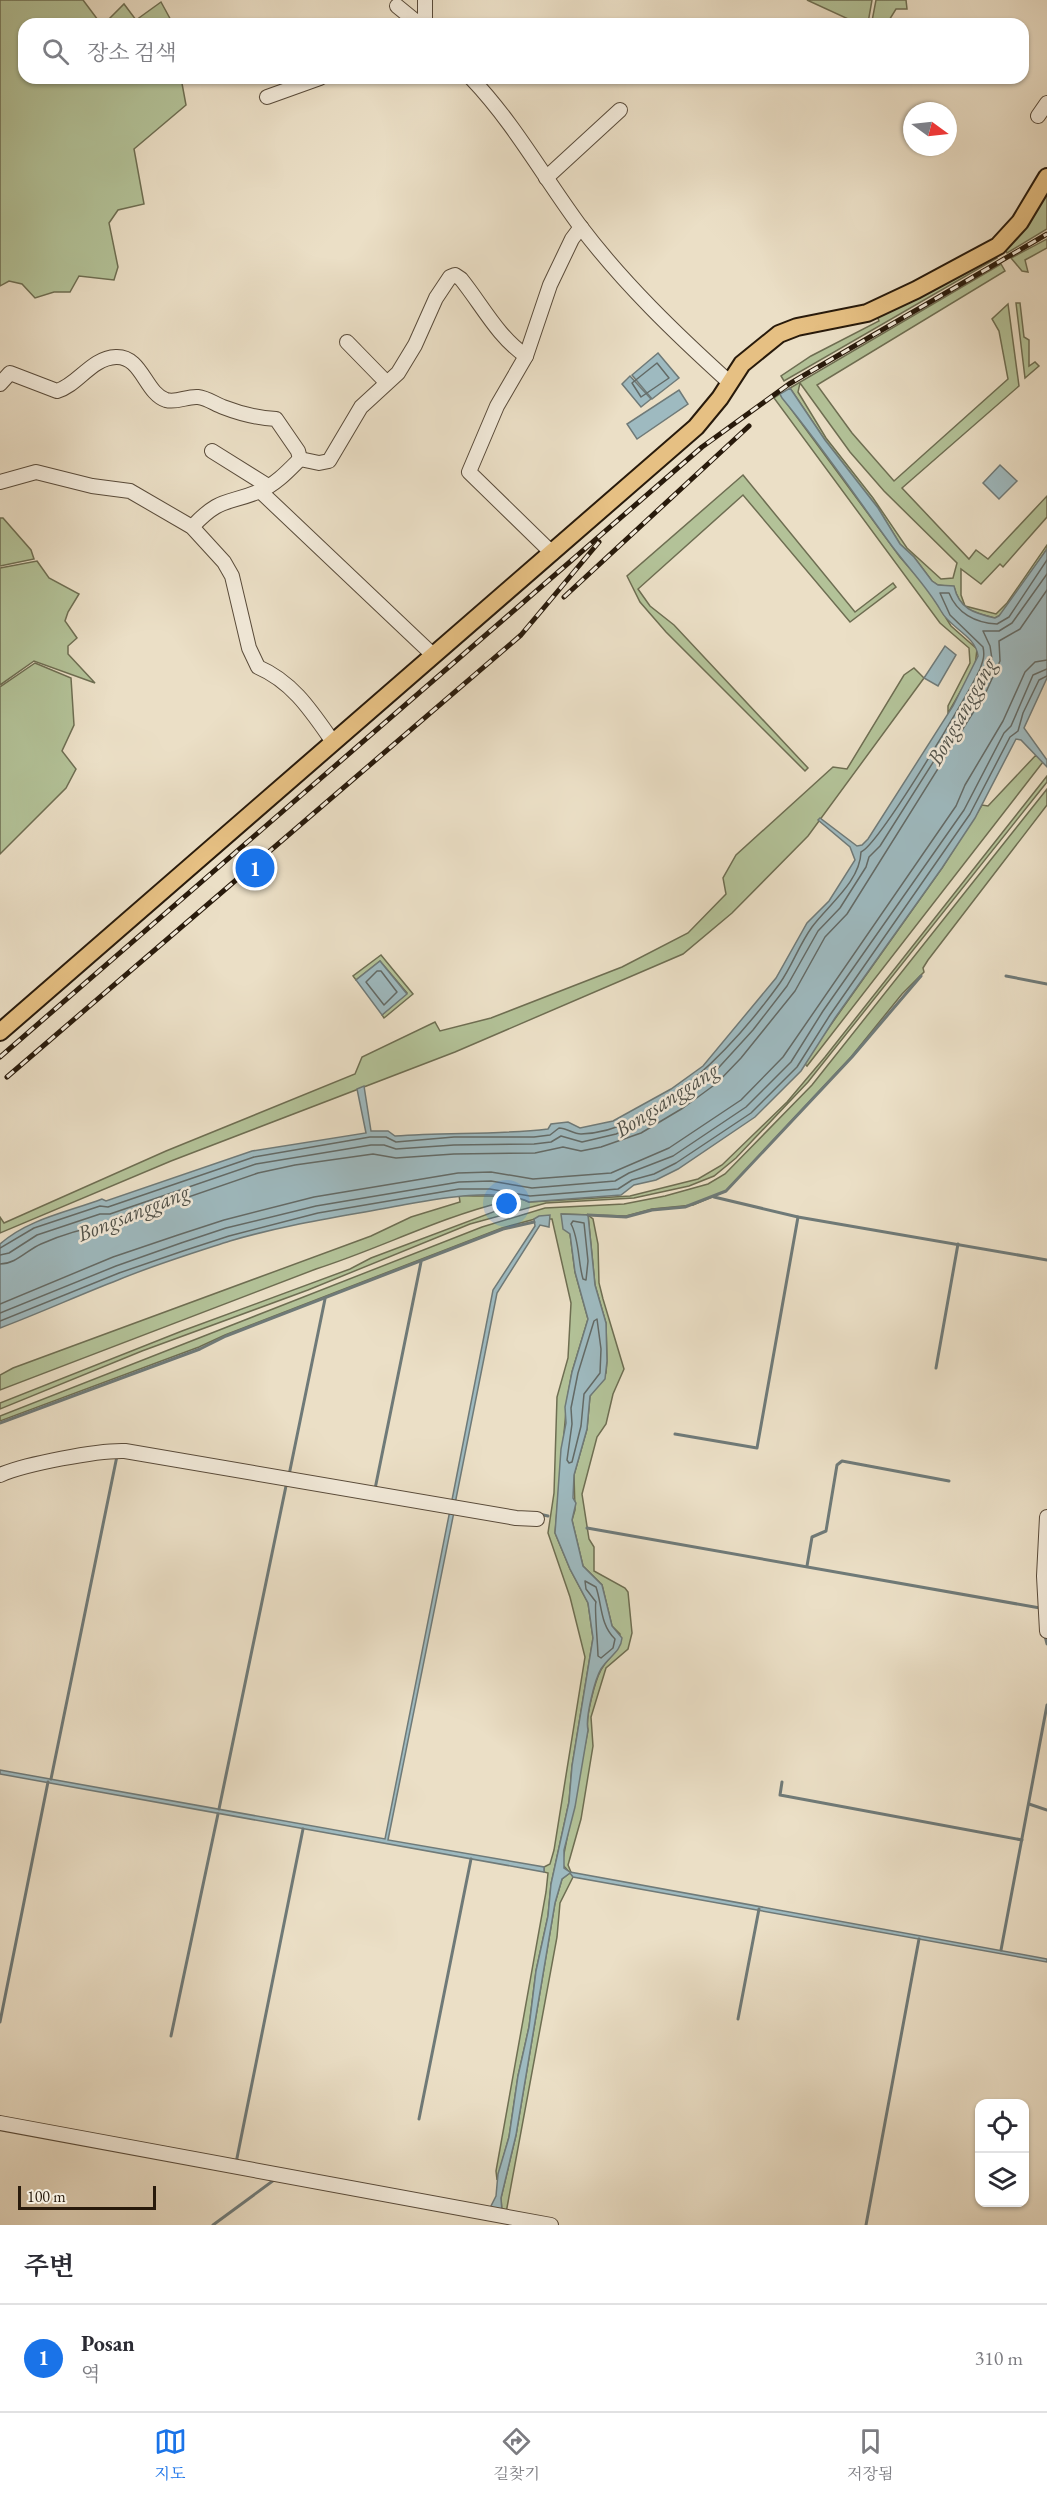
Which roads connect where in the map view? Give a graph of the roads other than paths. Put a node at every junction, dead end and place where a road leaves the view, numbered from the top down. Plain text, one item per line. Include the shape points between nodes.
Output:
1 (425, 0) edge
2 (397, 6) dead end
3 (412, 18) edge
4 (425, 18) edge
5 (303, 84) edge
6 (477, 84) edge
7 (267, 97) dead end
8 (1047, 103) edge
9 (620, 110) dead end
10 (1038, 116) dead end
11 (1047, 177) edge
12 (546, 178) junction
13 (581, 227) junction
14 (347, 342) dead end
15 (526, 356) junction
16 (386, 382) junction
17 (729, 382) junction
18 (0, 384) edge
19 (212, 451) dead end
20 (300, 459) junction
21 (0, 482) edge
22 (264, 488) junction
23 (192, 526) junction
24 (552, 553) junction
25 (433, 655) junction
26 (333, 742) junction
27 (0, 1032) edge
28 (0, 1475) edge
29 (1047, 1517) edge
30 (537, 1519) dead end
31 (1047, 1631) edge
32 (0, 2123) edge
33 (551, 2225) edge

1 - 4 street
2 - 3 street
5 - 7 street
6 - 12 street via 498,106
8 - 10 street
9 - 12 street
11 - 17 main road via 1020,222 998,246 867,313 779,334 742,364
12 - 13 street
13 - 15 street via 550,285
13 - 17 street via 625,280
14 - 16 street
15 - 16 street via 506,340 455,275 436,298 406,361
15 - 24 street via 497,406 469,472
16 - 20 street via 361,407 329,461
17 - 24 main road via 696,427
18 - 20 street via 10,373 57,391 97,364 115,357 125,359 166,400 200,397 249,416 276,419
19 - 22 street
20 - 22 street
21 - 23 street via 36,472 130,491
22 - 23 street via 219,503
22 - 25 street
23 - 26 street via 232,576 249,648 258,667 290,686
24 - 25 main road
25 - 26 main road
26 - 27 main road
28 - 30 street via 28,1466 125,1451
29 - 31 street
32 - 33 street

